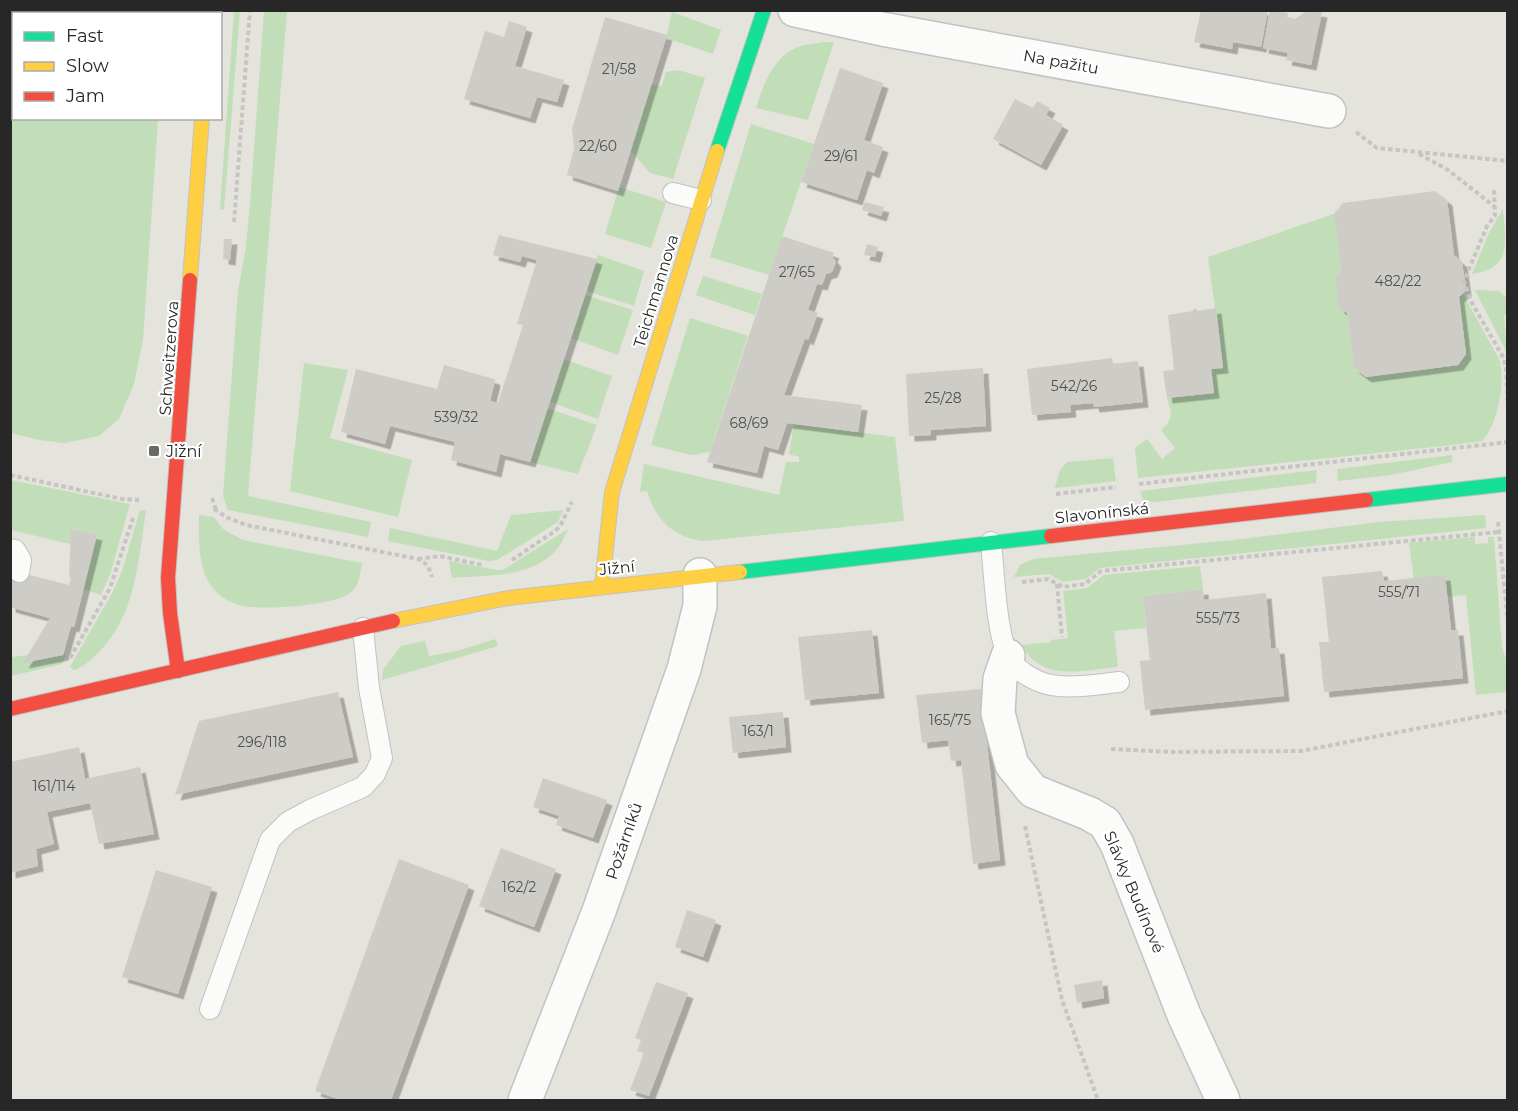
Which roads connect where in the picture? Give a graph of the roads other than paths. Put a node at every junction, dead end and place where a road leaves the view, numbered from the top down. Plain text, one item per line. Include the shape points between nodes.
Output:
1 (764, 10) edge
2 (795, 10) edge
3 (1329, 111) road end
4 (202, 120) edge
5 (673, 193) dead end
6 (701, 200) junction
7 (1508, 484) edge
8 (991, 542) junction
9 (10, 549) edge
10 (19, 572) dead end
11 (700, 575) junction
12 (602, 586) junction
13 (363, 628) junction
14 (1008, 656) junction
15 (178, 671) junction
16 (1119, 682) dead end
17 (10, 709) edge
18 (210, 1009) dead end
19 (525, 1101) edge
20 (1223, 1101) edge

1 - 6 main road, Teichmannova
2 - 3 street, Na pažitu
4 - 15 main road, Schweitzerova via 168,578
5 - 6 lane
6 - 12 main road, Teichmannova via 612,492
7 - 8 main road, Slavonínská
8 - 11 main road, Slavonínská
8 - 14 lane
9 - 10 lane via 21,560
11 - 12 main road, Jižní
11 - 19 street, Požárníků via 700,606 684,669 599,911
12 - 13 main road, Jižní via 508,598
13 - 15 main road, Jižní
13 - 18 lane via 382,758 363,787 288,822 270,840
14 - 16 lane via 1028,676 1058,687
14 - 20 street, Slávky Budínové via 1000,680 998,713 1012,765 1033,791 1105,823
15 - 17 main road, Jižní

